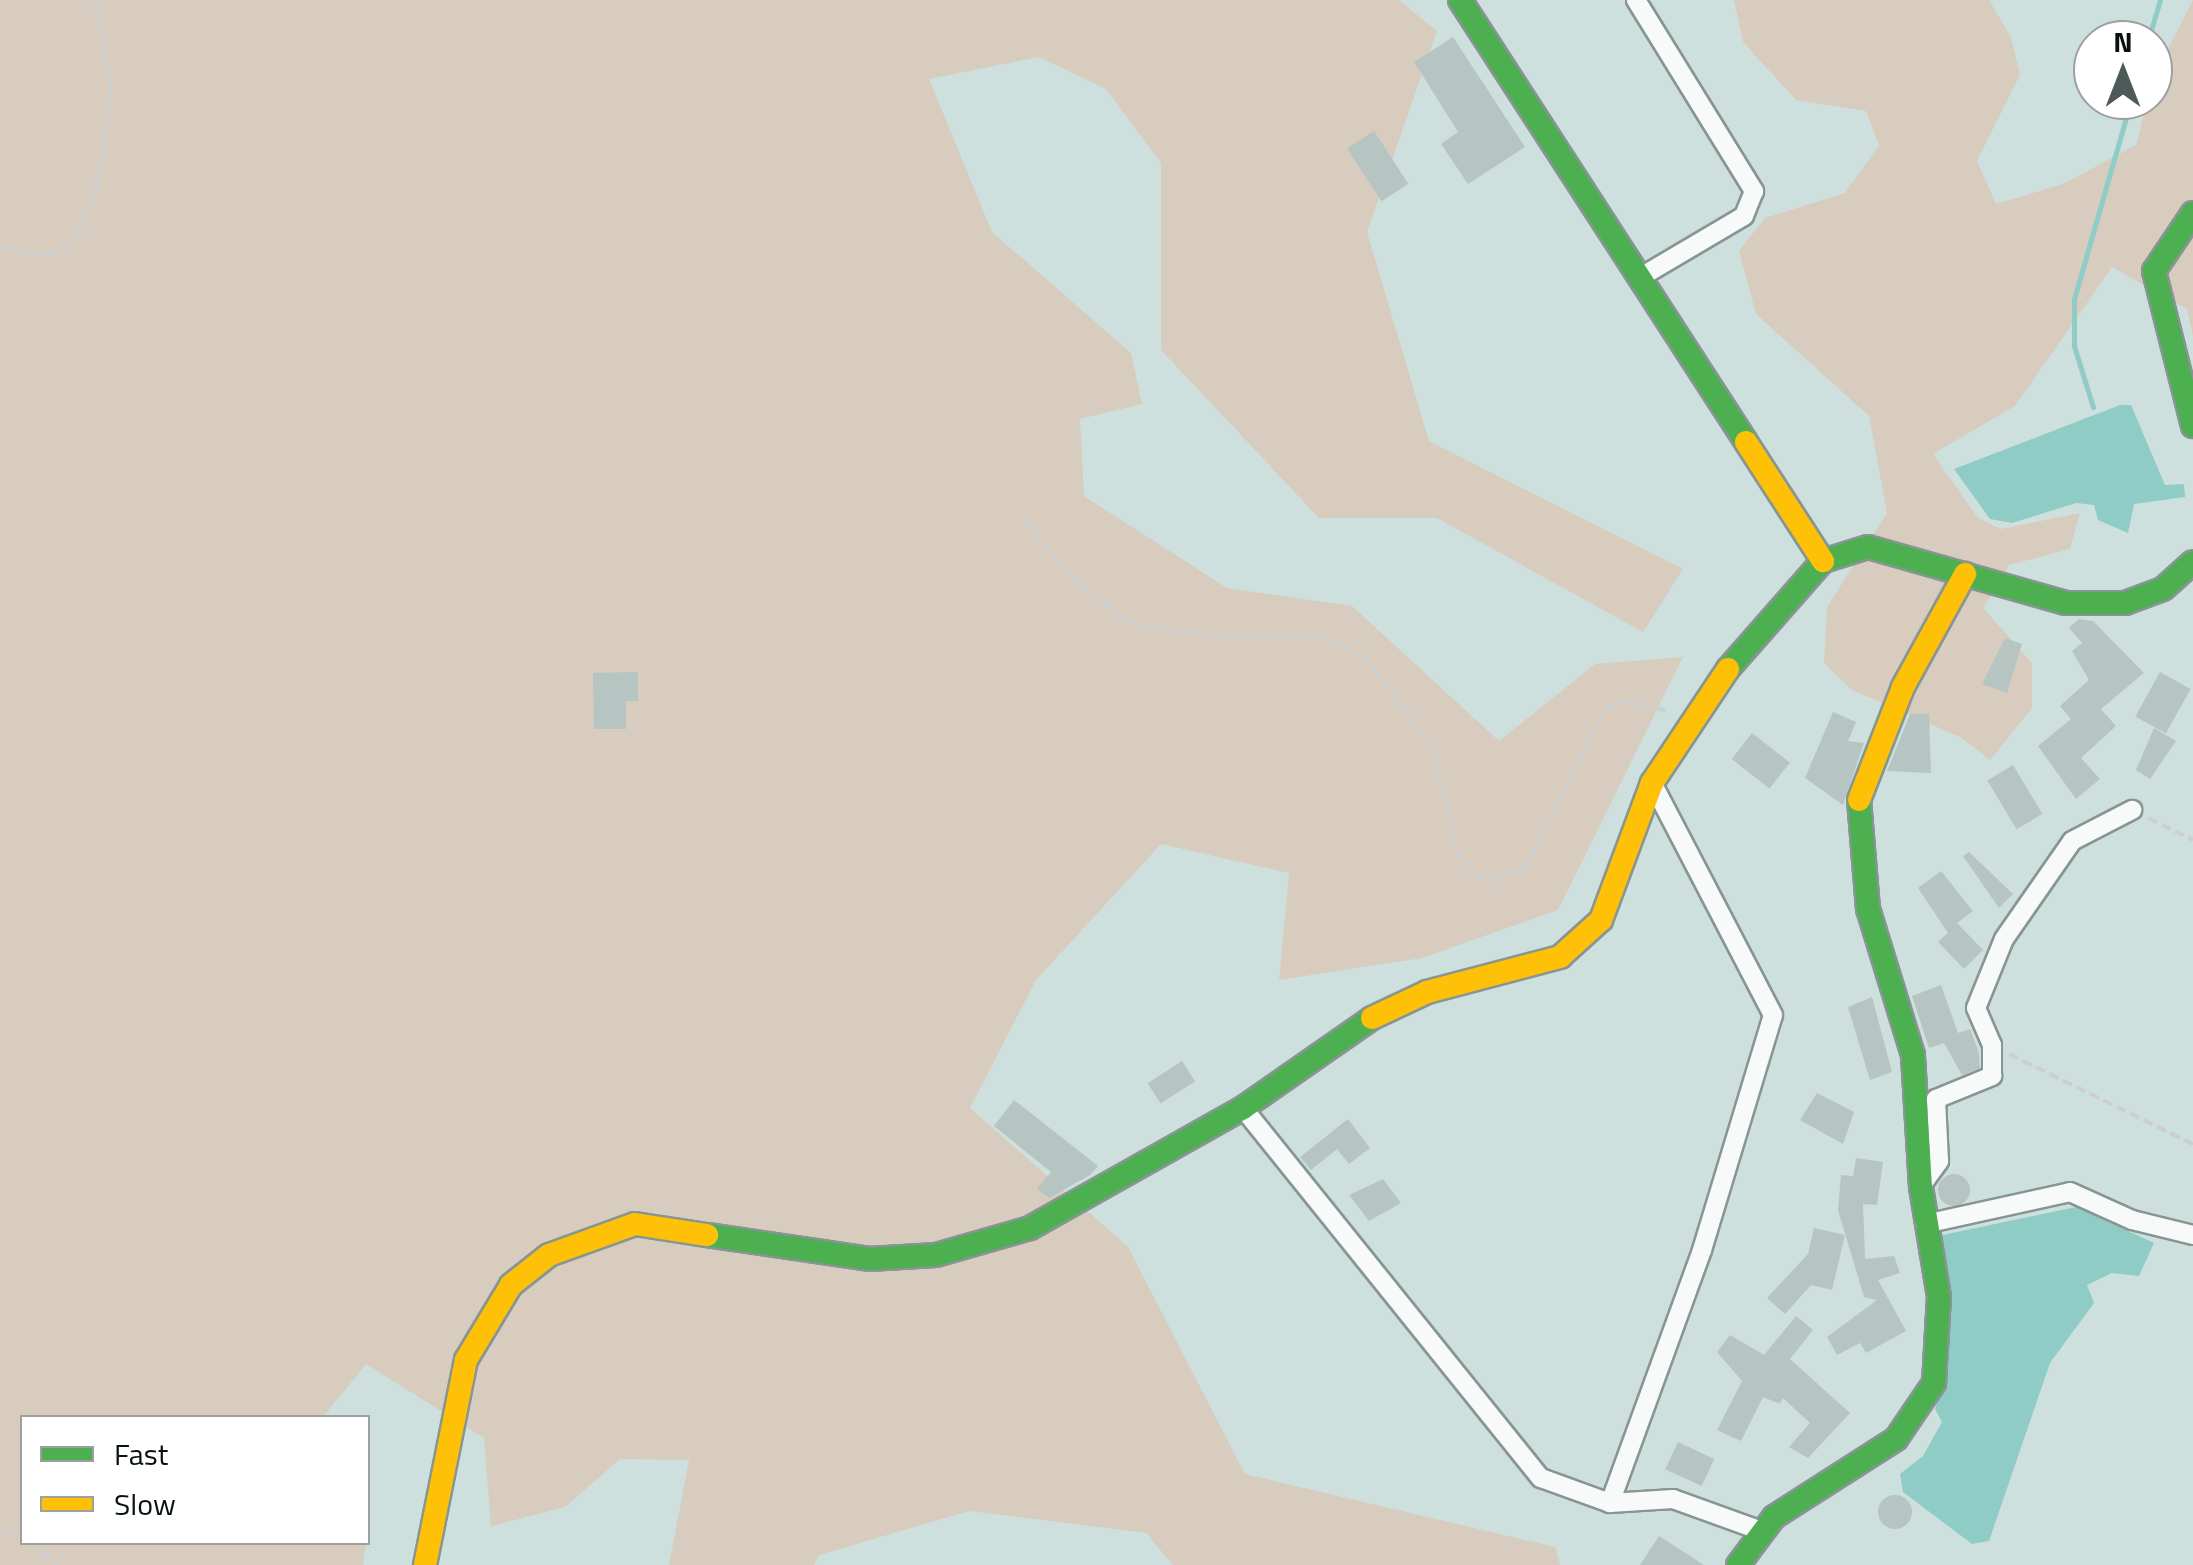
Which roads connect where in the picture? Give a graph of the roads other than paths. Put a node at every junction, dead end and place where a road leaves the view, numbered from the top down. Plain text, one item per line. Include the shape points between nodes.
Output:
1 (1460, 0) edge
2 (1636, 0) edge
3 (2193, 213) edge
4 (1640, 278) junction
5 (2193, 426) edge
6 (1823, 560) junction
7 (2193, 562) edge
8 (1965, 574) junction
9 (1652, 784) junction
10 (2132, 810) road end
11 (1243, 1108) junction
12 (1921, 1187) junction
13 (1924, 1224) junction
14 (2193, 1235) edge
15 (1610, 1503) junction
16 (1762, 1531) junction
17 (425, 1565) edge
18 (1738, 1565) edge

1 - 4 street
2 - 4 street via 1754,192 1744,216
3 - 5 street via 2154,271
4 - 6 street
6 - 8 street via 1868,547
6 - 9 street via 1694,718
7 - 8 street via 2163,588 2125,603 2066,603
8 - 12 street via 1902,687 1859,800 1868,909 1914,1055
9 - 11 street via 1601,920 1560,956 1427,992 1378,1015
9 - 15 street via 1774,1015 1702,1250
10 - 12 street via 2072,841 2004,939 1976,1008 1992,1046 1992,1076 1936,1099 1939,1160
11 - 15 street via 1541,1478
11 - 17 street via 1030,1228 936,1255 831,1255 635,1224 549,1254 510,1285 466,1360
12 - 13 street
13 - 14 street via 2070,1192 2132,1220
13 - 16 street via 1939,1297 1939,1359 1920,1411 1896,1439
15 - 16 street via 1673,1499
16 - 18 street

